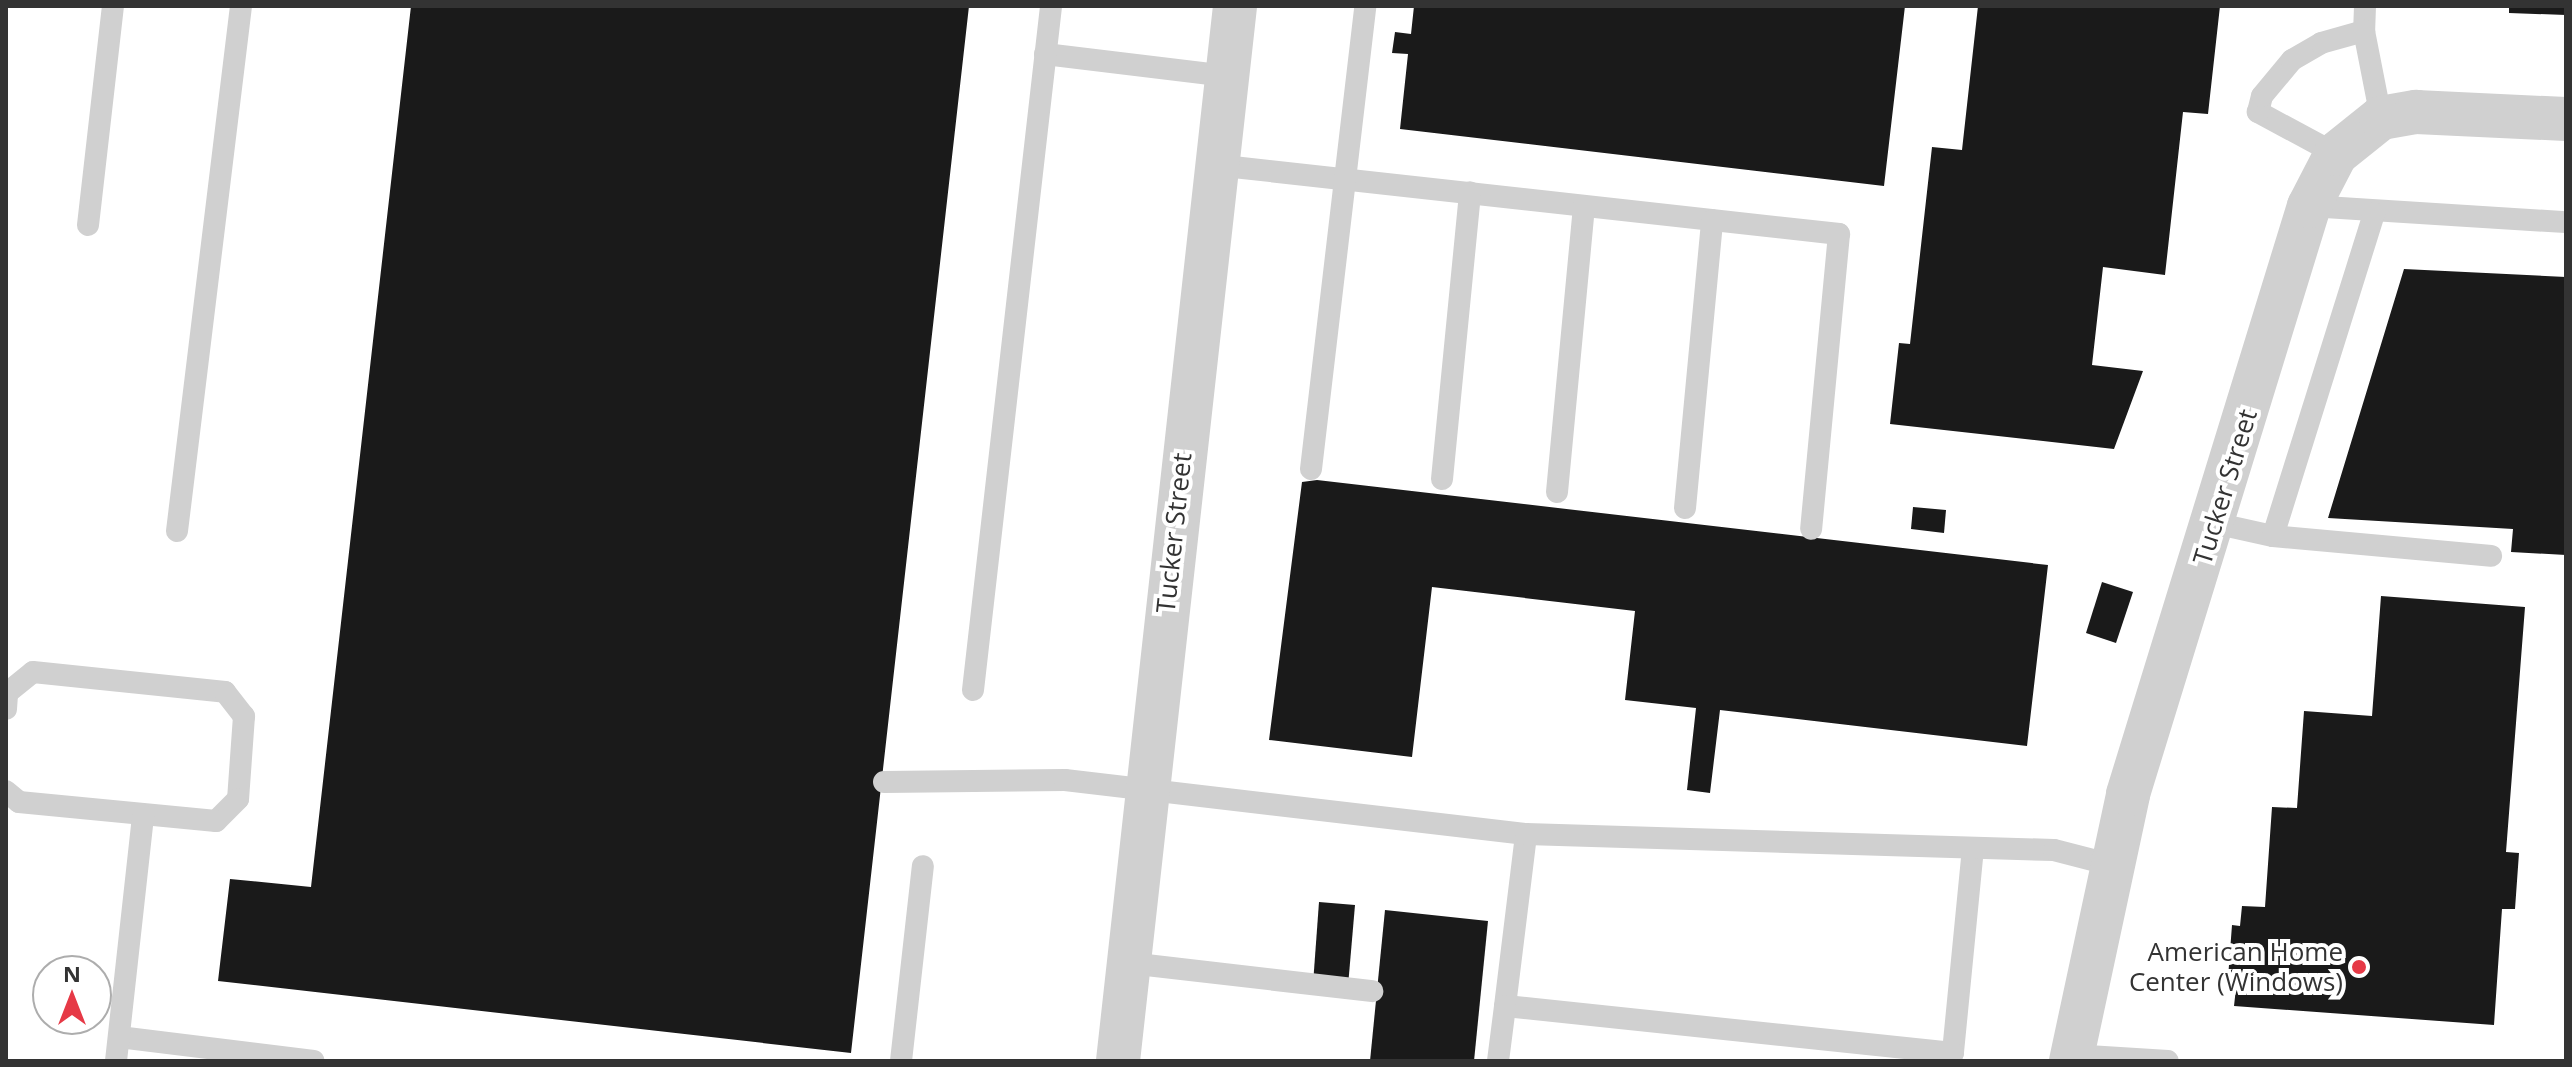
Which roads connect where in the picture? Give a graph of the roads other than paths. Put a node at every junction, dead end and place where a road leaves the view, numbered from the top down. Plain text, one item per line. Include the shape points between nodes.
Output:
1 (113, 6) edge
2 (241, 6) edge
3 (1051, 6) edge
4 (1235, 6) edge
5 (1365, 6) edge
6 (2365, 6) edge
7 (2364, 31) junction
8 (1045, 54) junction
9 (1227, 76) junction
10 (2381, 118) junction
11 (2566, 119) edge
12 (2336, 154) junction
13 (1215, 165) junction
14 (1345, 178) junction
15 (1470, 192) junction
16 (1584, 206) junction
17 (2309, 206) junction
18 (2374, 213) junction
19 (1712, 220) junction
20 (2566, 222) edge
21 (88, 225) dead end
22 (1311, 469) dead end
23 (1442, 479) dead end
24 (1557, 492) dead end
25 (1685, 508) dead end
26 (2214, 523) junction
27 (1811, 529) dead end
28 (177, 531) dead end
29 (2273, 536) junction
30 (2491, 556) dead end
31 (973, 690) dead end
32 (6, 709) edge
33 (884, 782) dead end
34 (1147, 790) junction
35 (6, 791) edge
36 (143, 815) junction
37 (1526, 834) junction
38 (1973, 848) junction
39 (2112, 865) junction
40 (923, 866) dead end
41 (1129, 963) junction
42 (1372, 991) dead end
43 (1505, 1006) junction
44 (119, 1037) junction
45 (1952, 1057) edge
46 (2071, 1058) edge
47 (116, 1061) edge
48 (314, 1061) edge
49 (901, 1061) edge
50 (1118, 1061) edge
51 (1498, 1061) edge
52 (2168, 1061) edge

1 - 21 lane
2 - 28 lane
3 - 8 lane
4 - 9 street, Tucker Street
5 - 14 lane
6 - 7 lane
7 - 10 lane
7 - 12 lane via 2321,43 2292,60 2262,96 2258,112
8 - 9 lane
8 - 31 lane
9 - 13 street, Tucker Street
10 - 11 street via 2416,112
10 - 12 street, Tucker Street
12 - 17 street, Tucker Street
13 - 14 lane
13 - 34 street, Tucker Street
14 - 15 lane
14 - 22 lane
15 - 16 lane
15 - 23 lane
16 - 19 lane
16 - 24 lane
17 - 18 lane
17 - 26 street, Tucker Street
18 - 20 lane
18 - 29 lane
19 - 25 lane
19 - 27 lane via 1839,234
26 - 29 lane
26 - 39 street, Tucker Street via 2128,794
29 - 30 lane
32 - 36 lane via 7,693 33,672 225,692 244,716 238,799 216,821
33 - 34 lane via 1065,780
34 - 37 lane
34 - 41 street, Tucker Street
35 - 36 lane via 19,802
36 - 44 lane
37 - 38 lane
37 - 43 lane
38 - 39 lane via 2054,850
38 - 45 lane
39 - 46 street, Tucker Street
40 - 49 lane
41 - 42 lane
41 - 50 street, Tucker Street
43 - 45 lane
43 - 51 lane
44 - 47 lane
44 - 48 lane
46 - 52 lane

